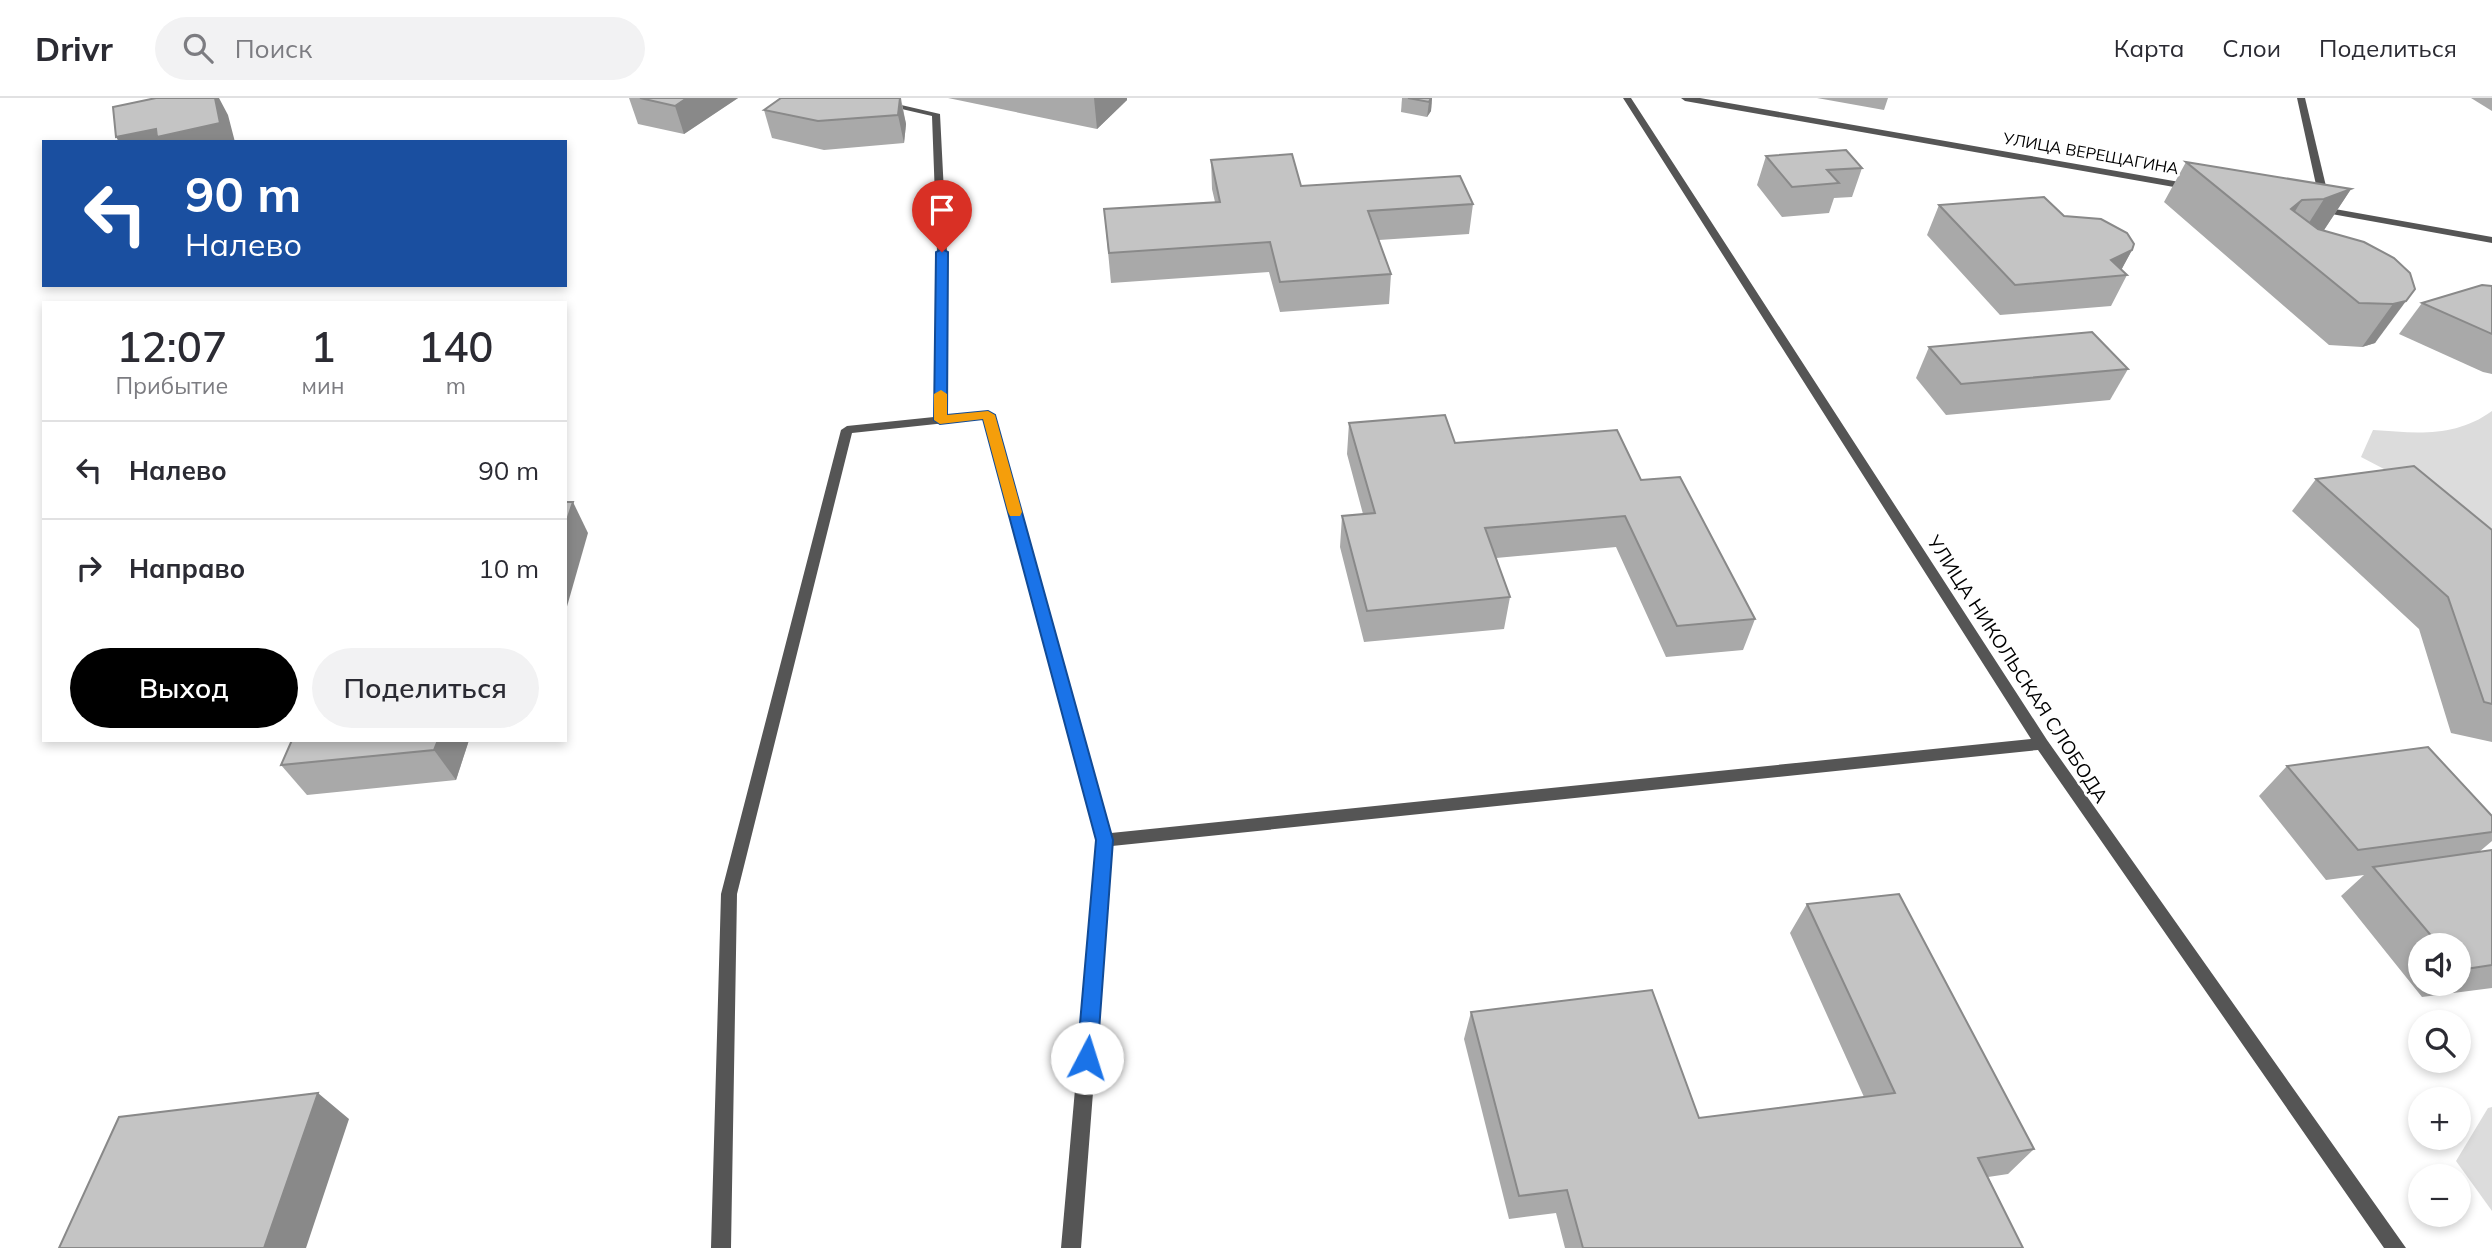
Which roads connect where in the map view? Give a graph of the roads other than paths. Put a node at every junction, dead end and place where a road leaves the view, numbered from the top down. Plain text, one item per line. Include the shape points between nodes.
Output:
1 (858, 98) edge
2 (1627, 98) edge
3 (1685, 98) edge
4 (2301, 98) edge
5 (2206, 190) edge
6 (2300, 206) edge
7 (2327, 211) junction
8 (2492, 240) edge
9 (940, 420) junction
10 (2042, 744) junction
11 (1105, 840) junction
12 (721, 1248) edge
13 (1071, 1248) edge
14 (2396, 1248) edge

1 - 9 street via 936,114 942,252
2 - 10 street, УЛИЦА НИКОЛЬСКАЯ СЛОБОДА
3 - 5 street, УЛИЦА ВЕРЕЩАГИНА
4 - 7 street
6 - 7 street
7 - 8 street
9 - 11 street via 988,415
9 - 12 street via 847,430 729,894
10 - 11 street
10 - 14 street, УЛИЦА НИКОЛЬСКАЯ СЛОБОДА
11 - 13 street

